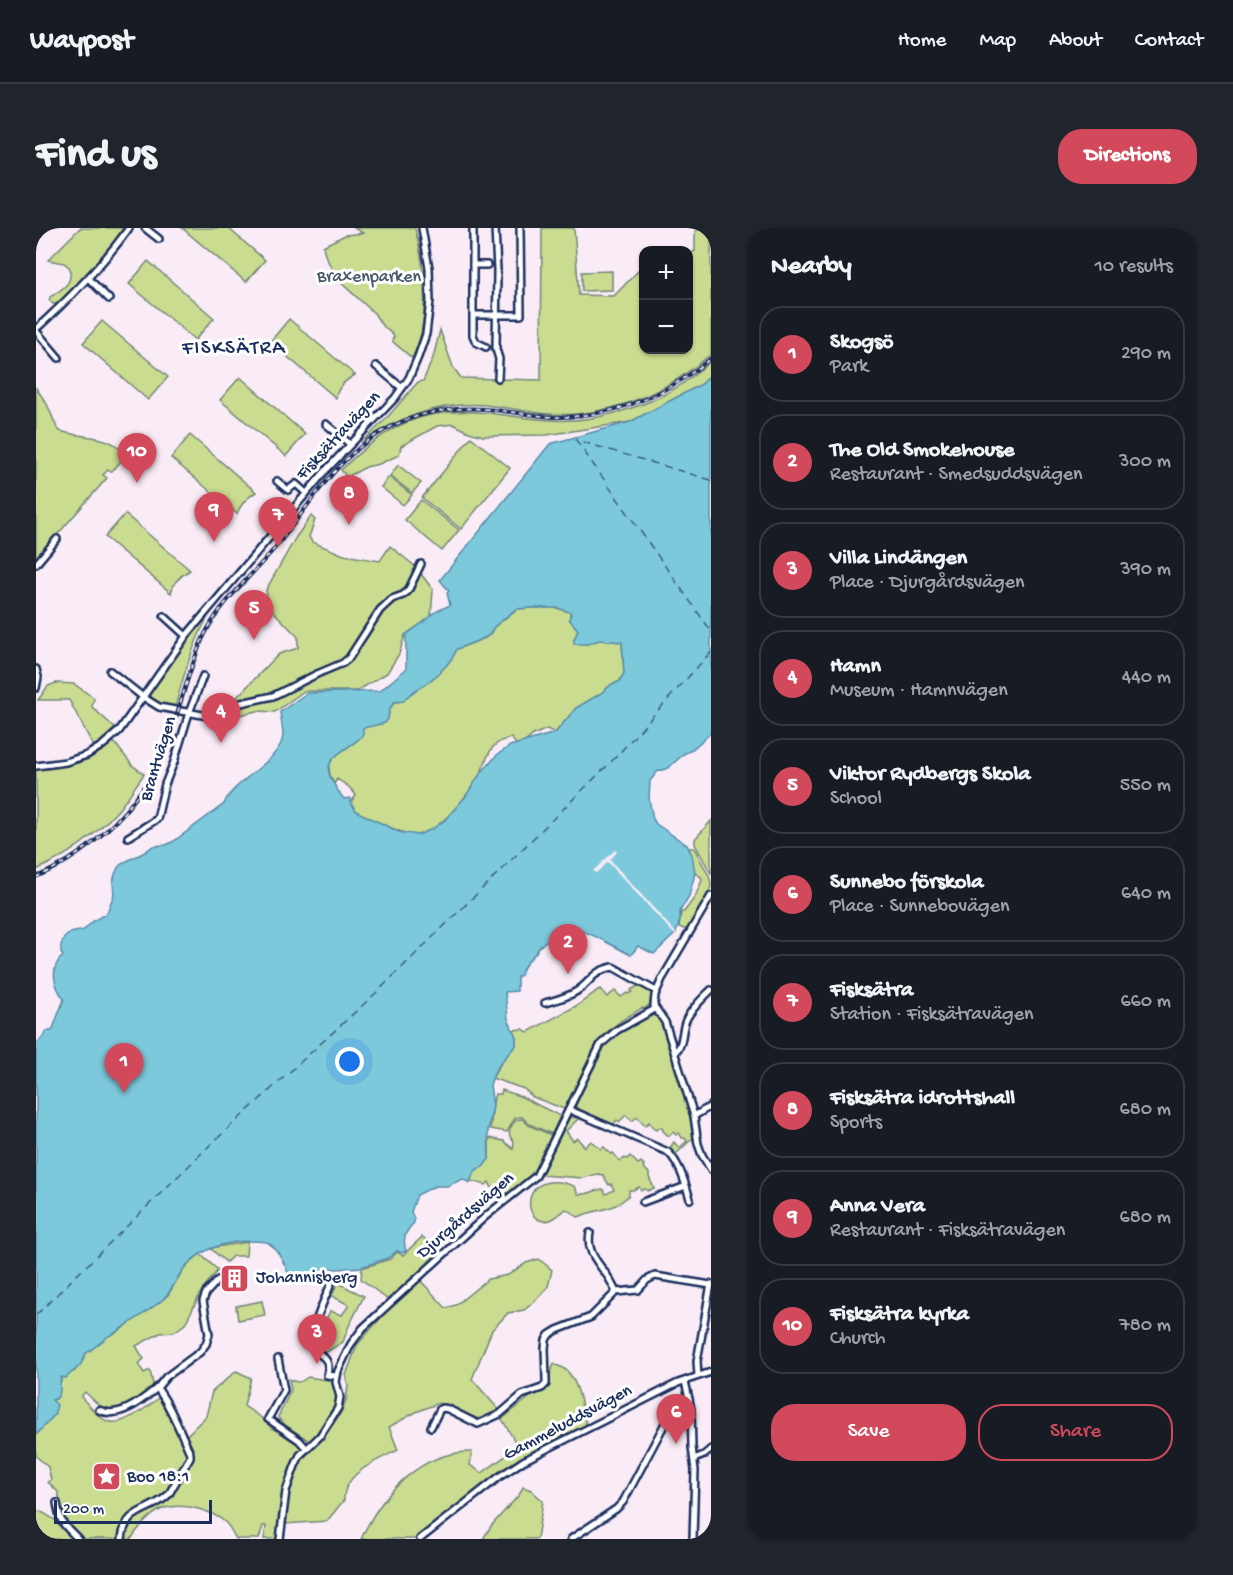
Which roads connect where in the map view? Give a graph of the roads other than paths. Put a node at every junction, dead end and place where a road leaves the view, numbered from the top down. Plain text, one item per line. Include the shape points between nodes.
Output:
1 (129, 228) edge
2 (145, 228) edge
3 (422, 228) edge
4 (473, 228) edge
5 (495, 228) edge
6 (520, 228) edge
7 (159, 239) dead end
8 (473, 265) junction
9 (487, 265) dead end
10 (88, 278) junction
11 (110, 299) dead end
12 (474, 315) junction
13 (495, 315) junction
14 (36, 330) edge
15 (486, 347) dead end
16 (59, 358) dead end
17 (375, 366) dead end
18 (498, 378) dead end
19 (402, 388) junction
20 (326, 424) dead end
21 (350, 444) junction
22 (277, 481) dead end
23 (306, 493) junction
24 (57, 539) dead end
25 (36, 564) edge
26 (422, 564) dead end
27 (164, 616) dead end
28 (186, 636) junction
29 (36, 669) edge
30 (110, 671) dead end
31 (203, 676) dead end
32 (36, 688) edge
33 (143, 697) junction
34 (189, 713) junction
35 (36, 766) edge
36 (128, 837) dead end
37 (711, 896) edge
38 (711, 990) edge
39 (656, 991) junction
40 (545, 1003) dead end
41 (655, 1009) junction
42 (675, 1052) junction
43 (711, 1106) edge
44 (570, 1110) junction
45 (694, 1116) junction
46 (711, 1170) edge
47 (686, 1186) junction
48 (690, 1198) dead end
49 (643, 1202) dead end
50 (590, 1233) dead end
51 (218, 1280) dead end
52 (331, 1284) dead end
53 (711, 1285) edge
54 (616, 1292) junction
55 (278, 1359) dead end
56 (711, 1372) edge
57 (336, 1376) junction
58 (698, 1376) junction
59 (685, 1381) junction
60 (157, 1388) junction
61 (689, 1399) junction
62 (99, 1410) dead end
63 (431, 1427) dead end
64 (307, 1449) junction
65 (711, 1449) edge
66 (694, 1459) junction
67 (57, 1503) dead end
68 (78, 1539) edge
69 (122, 1539) edge
70 (280, 1539) edge
71 (420, 1539) edge
72 (571, 1539) edge
73 (693, 1539) edge

1 - 10 street
2 - 7 street
3 - 19 street, Fisksätravägen via 429,268 426,334
4 - 8 street
5 - 13 street
6 - 13 street via 521,315
8 - 9 street
8 - 12 street
10 - 11 street
10 - 14 street
12 - 13 street
12 - 15 street via 474,339
13 - 18 street
14 - 16 street
17 - 19 street
19 - 21 street, Fisksätravägen
20 - 21 street
21 - 23 street, Fisksätravägen
22 - 23 street via 288,490 296,484
23 - 28 street, Fisksätravägen
24 - 25 street
26 - 34 street via 408,591 380,610 343,663 273,696 241,703 228,711 208,716
27 - 28 street
28 - 33 street, Fisksätravägen
29 - 32 street
30 - 33 street
31 - 34 street, Brantvägen
33 - 34 street via 159,707
33 - 35 street, Fisksätravägen via 124,725 97,750 66,762
34 - 36 street, Brantvägen via 157,819
37 - 39 street
38 - 42 street via 686,1020
39 - 40 street via 613,967 599,970 576,992
39 - 41 street
41 - 42 street via 665,1022
41 - 44 street, Djurgårdsvägen via 605,1040
42 - 45 street
43 - 45 street
44 - 47 street via 668,1152
44 - 57 street, Djurgårdsvägen via 536,1176 486,1216 363,1329 346,1352
45 - 46 street via 700,1149
47 - 48 street
47 - 49 street
50 - 54 street via 592,1259 607,1274
51 - 60 street via 203,1301 206,1344
52 - 57 street via 314,1344 326,1360 327,1375
53 - 54 street via 655,1276 638,1290
53 - 58 street via 697,1361
54 - 63 street via 591,1317 549,1335 543,1388 522,1395 500,1414 478,1424 440,1408
55 - 64 street via 284,1390 268,1419
56 - 58 street, Gammeluddsvägen
57 - 64 street, Djurgårdsvägen via 338,1408 320,1437
58 - 59 street, Gammeluddsvägen
59 - 61 street
59 - 71 street, Gammeluddsvägen via 523,1461
60 - 62 street via 140,1402 119,1411
60 - 69 street via 170,1406 190,1457 164,1499 130,1517
61 - 66 street
61 - 72 street via 679,1403 670,1414 620,1505
64 - 70 street, Djurgårdsvägen via 297,1460 286,1491
65 - 66 street
66 - 73 street
67 - 68 street via 59,1519

